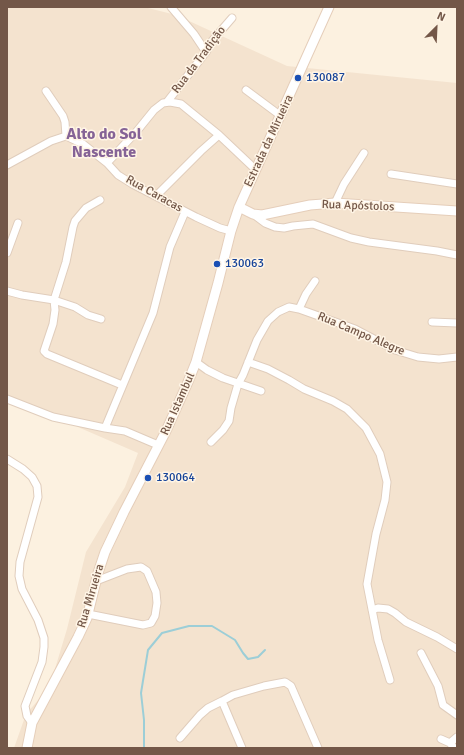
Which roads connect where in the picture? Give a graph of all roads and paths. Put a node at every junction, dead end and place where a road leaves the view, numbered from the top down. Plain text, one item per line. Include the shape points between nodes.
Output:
1 (171, 7) edge
2 (329, 7) edge
3 (232, 18) dead end
4 (206, 52) junction
5 (246, 90) dead end
6 (46, 91) dead end
7 (167, 102) junction
8 (281, 116) junction
9 (66, 136) junction
10 (219, 136) junction
11 (364, 154) dead end
12 (107, 163) junction
13 (7, 165) edge
14 (256, 170) junction
15 (391, 174) dead end
16 (457, 184) edge
17 (156, 196) junction
18 (100, 200) dead end
19 (335, 203) junction
20 (239, 207) junction
21 (457, 211) edge
22 (185, 212) junction
23 (253, 214) junction
24 (18, 223) dead end
25 (231, 231) junction
26 (7, 253) edge
27 (457, 255) edge
28 (315, 281) dead end
29 (7, 291) edge
30 (54, 300) junction
31 (300, 309) junction
32 (100, 319) dead end
33 (432, 322) dead end
34 (457, 323) edge
35 (457, 357) edge
36 (196, 362) junction
37 (248, 362) junction
38 (238, 384) junction
39 (122, 385) junction
40 (261, 391) dead end
41 (7, 399) edge
42 (105, 428) junction
43 (211, 442) dead end
44 (158, 446) junction
45 (7, 459) edge
46 (96, 581) junction
47 (372, 610) junction
48 (88, 614) junction
49 (457, 649) edge
50 (421, 652) dead end
51 (390, 680) dead end
52 (222, 701) junction
53 (457, 715) edge
54 (32, 723) junction
55 (457, 737) edge
56 (180, 738) dead end
57 (441, 739) dead end
58 (452, 746) edge
59 (26, 748) edge
60 (242, 748) edge
61 (318, 748) edge

1 - 4 street
2 - 8 main road, Estrada da Mirueira
3 - 4 street, Rua da Tradição
4 - 7 street, Rua da Tradição
5 - 8 street
6 - 9 street via 63,116
7 - 10 street via 177,103
7 - 12 street, Rua da Tradição via 154,110
8 - 14 main road, Estrada da Mirueira
9 - 12 street, Rua Caracas via 83,144
9 - 13 street via 51,141
10 - 14 street
10 - 17 street via 201,150
11 - 19 street
12 - 17 street, Rua Caracas via 118,175
14 - 20 main road, Estrada da Mirueira
15 - 16 street
17 - 22 street, Rua Caracas
18 - 30 street via 80,213 75,221
19 - 21 main road, Rua Apóstolos
19 - 23 main road, Rua Apóstolos via 310,205 277,213
20 - 23 main road, Rua Apóstolos
20 - 25 main road, Estrada da Mirueira
22 - 25 street, Rua Caracas
22 - 39 street via 170,247 153,313
23 - 27 street via 275,227 313,224 351,238
24 - 26 street
25 - 36 main road, Rua Istambul
28 - 31 street
29 - 30 street
30 - 32 street
30 - 39 street via 53,324 44,351
31 - 35 street, Rua Campo Alegre via 355,329 395,350 418,357
31 - 37 street, Rua Campo Alegre via 289,307 268,321
33 - 34 street
36 - 38 street
36 - 44 main road, Rua Istambul
37 - 38 street
37 - 47 street via 268,369 347,409 366,428 373,440 380,454 387,482 368,584
38 - 40 street
38 - 43 street via 229,421
39 - 42 street
41 - 42 street, Rua Istambul via 53,417
42 - 44 street, Rua Istambul via 125,431
44 - 46 main road, Rua Mirueira via 112,535
45 - 54 street via 32,477 37,486 38,497 20,562 19,576 22,589 44,638 42,662 25,706
46 - 48 main road, Rua Mirueira
46 - 48 street via 127,569 141,567 147,571 156,592 155,616 151,623 143,625
47 - 49 street via 388,609 406,622 437,636
47 - 51 street
48 - 54 main road, Rua Mirueira
50 - 53 street via 438,686 444,705
52 - 56 street via 200,715
52 - 60 street
52 - 61 street via 233,695 286,682 291,686
54 - 59 main road, Rua Mirueira
55 - 58 street
57 - 58 street

